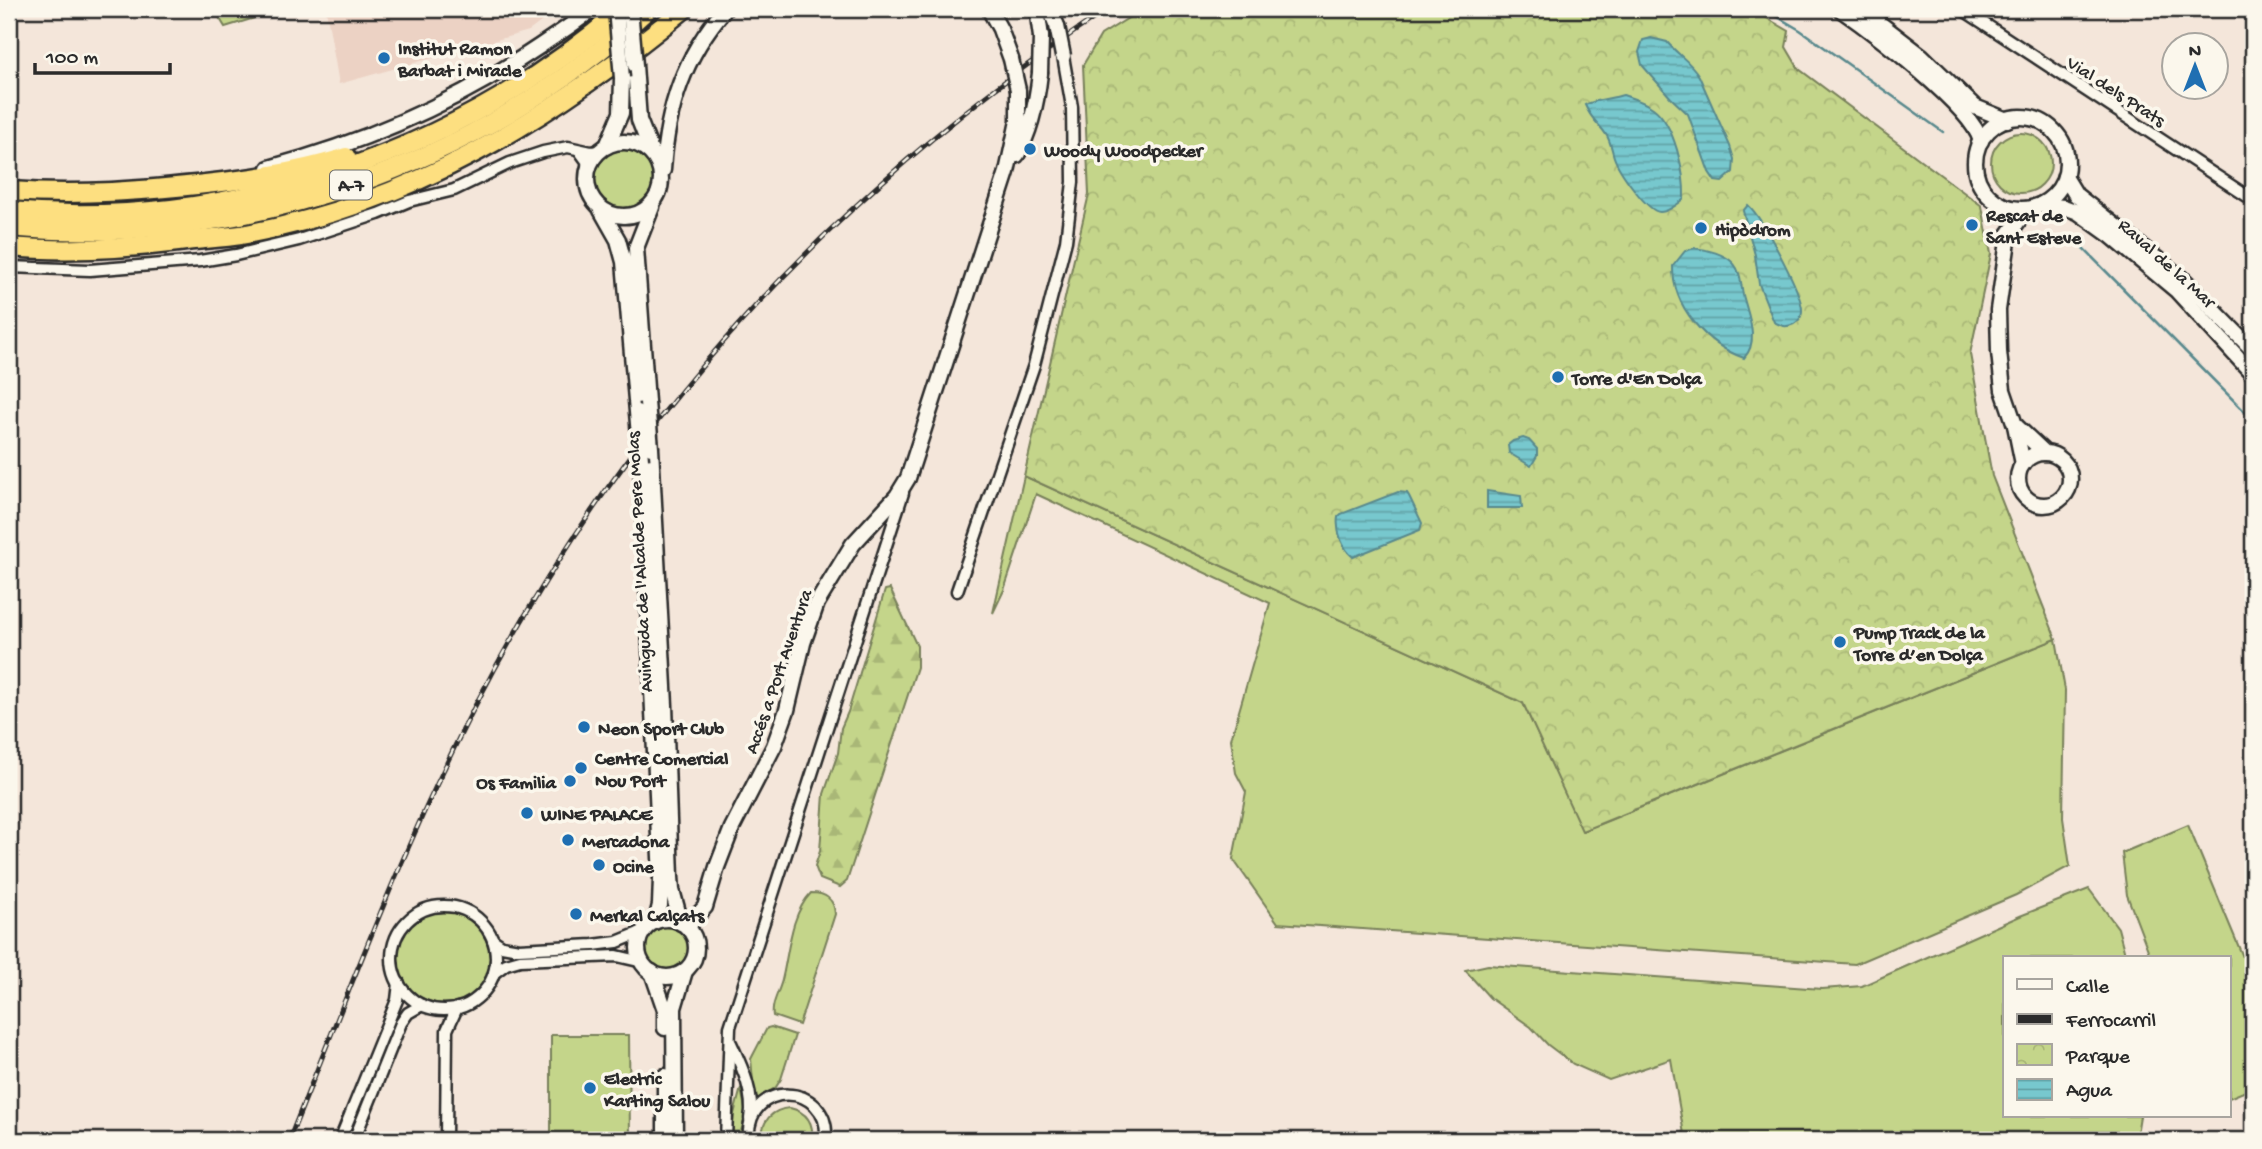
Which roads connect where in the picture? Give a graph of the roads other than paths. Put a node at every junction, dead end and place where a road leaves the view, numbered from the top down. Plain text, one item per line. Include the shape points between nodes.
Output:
1 (592, 9) edge
2 (616, 9) edge
3 (623, 9) edge
4 (630, 9) edge
5 (648, 9) edge
6 (684, 9) edge
7 (725, 9) edge
8 (989, 9) edge
9 (1037, 9) edge
10 (1053, 9) edge
11 (1840, 9) edge
12 (1861, 9) edge
13 (1962, 9) edge
14 (1063, 56) joint
15 (475, 113) junction
16 (2007, 120) junction
17 (1981, 141) junction
18 (579, 149) junction
19 (604, 149) junction
20 (654, 157) junction
21 (588, 170) junction
22 (1007, 172) junction
23 (2065, 177) junction
24 (662, 182) junction
25 (215, 183) junction
26 (9, 191) edge
27 (331, 192) junction
28 (2253, 200) edge
29 (654, 202) junction
30 (2000, 204) junction
31 (598, 205) junction
32 (2034, 207) junction
33 (9, 211) edge
34 (9, 227) edge
35 (2009, 234) junction
36 (181, 242) junction
37 (9, 247) edge
38 (9, 267) edge
39 (2253, 350) edge
40 (2253, 374) edge
41 (642, 407) junction
42 (2015, 425) junction
43 (2045, 453) junction
44 (2023, 464) junction
45 (908, 478) junction
46 (957, 591) dead end
47 (684, 925) junction
48 (650, 926) junction
49 (493, 940) junction
50 (647, 967) junction
51 (685, 971) junction
52 (494, 973) junction
53 (399, 983) junction
54 (422, 1005) junction
55 (434, 1008) junction
56 (457, 1008) junction
57 (447, 1030) junction
58 (730, 1039) junction
59 (748, 1126) junction
60 (340, 1140) edge
61 (354, 1140) edge
62 (446, 1140) edge
63 (665, 1140) edge
64 (675, 1140) edge
65 (726, 1140) edge
66 (749, 1140) edge
67 (826, 1140) edge

1 - 25 street via 484,82 417,116 325,152
2 - 19 street, bridge via 621,113
3 - 15 highway, A-7 via 573,50
4 - 20 street, bridge via 639,120
5 - 27 highway, A-7 via 577,66 493,121 389,171
6 - 36 highway via 561,103 438,172 307,219
7 - 24 street via 697,46 679,83 665,136
8 - 22 street, Accés a Port Aventura, bridge via 1011,59 1018,90 1018,121
9 - 22 street, bridge via 1041,37 1036,101 1024,143
10 - 14 street, bridge
11 - 17 street via 1915,67 1970,120
12 - 16 street via 1975,107
13 - 28 street, Vial dels Prats
14 - 46 street via 1072,107 1073,182 1066,241 1034,365
15 - 25 highway via 455,116 338,160
15 - 33 highway, A-7 via 354,166 246,196 127,212
16 - 17 street
16 - 23 street via 2035,120 2054,131 2067,156
17 - 30 street via 1977,176
18 - 19 street
18 - 21 street
18 - 38 street via 543,152 442,194 299,240 236,255 90,270
19 - 20 street via 615,143 633,143
19 - 21 street
20 - 24 street
21 - 31 street via 590,193
22 - 45 street, Accés a Port Aventura
23 - 32 street via 2058,191
23 - 39 street, Raval de la Mar via 2076,195 2185,281
24 - 29 street
25 - 26 highway via 92,194
27 - 34 highway, A-7 via 179,224 80,230
27 - 36 highway via 315,203
29 - 31 street via 646,210 626,216 616,216
29 - 41 street, Avinguda de l'Alcalde Pere Molas via 636,248
30 - 32 street, Raval de la Mar
30 - 35 street
31 - 41 street, Avinguda de l'Alcalde Pere Molas via 618,240 624,262
32 - 35 street
32 - 40 street, Raval de la Mar via 2078,212 2110,235 2177,291
35 - 42 street via 1998,310 1999,352 2003,390
36 - 37 highway via 83,250
41 - 47 street, Avinguda de l'Alcalde Pere Molas, bridge via 651,448 672,890
41 - 48 street, Avinguda de l'Alcalde Pere Molas, bridge via 660,864 660,905
42 - 43 street
42 - 44 street
43 - 44 street
43 - 44 street via 2062,459 2070,475 2067,492 2055,503 2039,504 2024,495 2018,477
45 - 47 street, Accés a Port Aventura via 853,544 817,603 774,746 727,839 705,907
45 - 58 street, Accés a Port Aventura via 730,1027
47 - 48 street via 671,919
47 - 51 street via 694,936 696,951
48 - 49 street via 617,942 593,945 519,949
48 - 50 street via 639,946
49 - 52 street
49 - 53 street via 484,925 463,909 423,910 402,927 395,943 392,959
50 - 51 street via 666,976
50 - 52 street via 617,956 520,960
50 - 63 street via 665,1010
51 - 64 street via 674,1008
52 - 56 street via 483,992
53 - 54 street
53 - 60 street via 397,1000
54 - 55 street
54 - 61 street via 401,1023
55 - 56 street
55 - 57 street
56 - 57 street
57 - 62 street
58 - 59 street via 745,1075 751,1110
58 - 65 street, Accés a Port Aventura
59 - 66 street
59 - 67 street via 758,1106 789,1094 817,1108 826,1127

